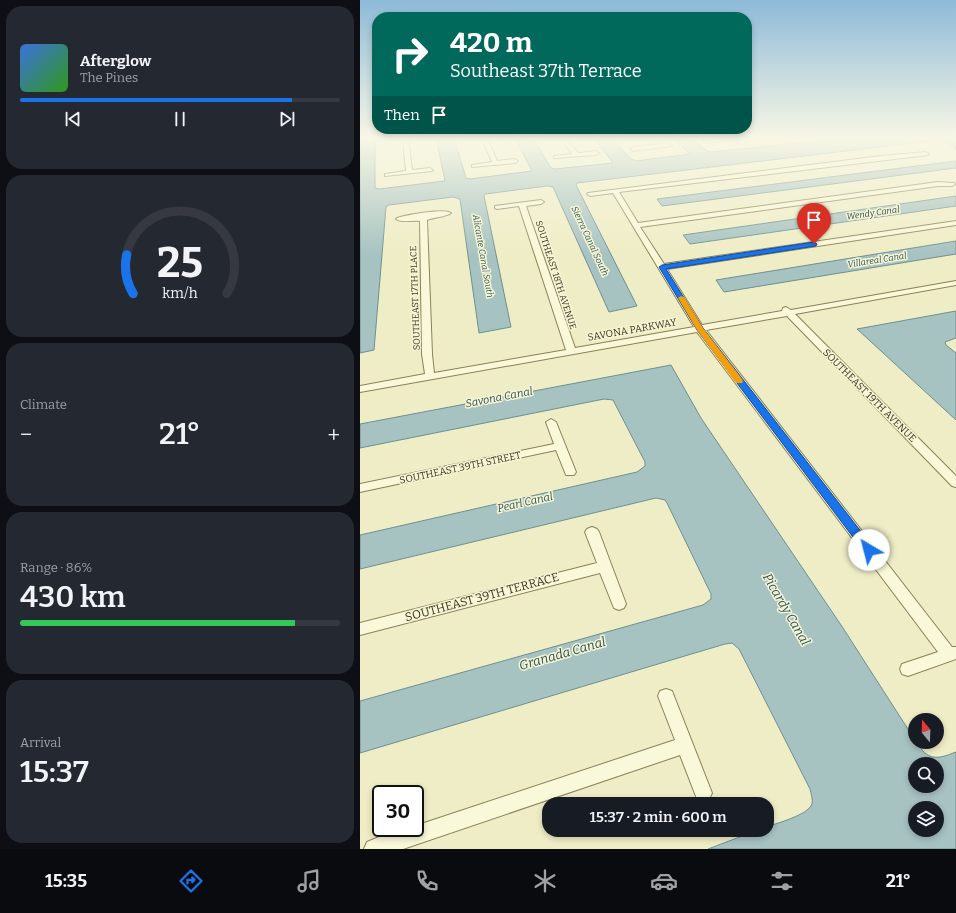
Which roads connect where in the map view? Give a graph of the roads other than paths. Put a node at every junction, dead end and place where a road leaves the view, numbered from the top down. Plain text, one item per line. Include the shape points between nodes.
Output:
1 (723, 178) edge
2 (952, 183) edge
3 (615, 191) junction
4 (590, 194) dead end
5 (541, 202) dead end
6 (522, 204) junction
7 (497, 207) dead end
8 (448, 213) dead end
9 (423, 217) junction
10 (398, 219) dead end
11 (956, 223) edge
12 (636, 224) junction
13 (662, 267) junction
14 (956, 277) edge
15 (956, 283) edge
16 (786, 311) junction
17 (699, 326) junction
18 (570, 349) junction
19 (429, 374) junction
20 (360, 383) edge
21 (360, 389) edge
22 (551, 422) dead end
23 (560, 446) junction
24 (570, 472) dead end
25 (956, 483) edge
26 (360, 488) edge
27 (592, 532) dead end
28 (605, 566) junction
29 (619, 604) dead end
30 (360, 629) edge
31 (953, 654) edge
32 (908, 669) dead end
33 (666, 696) dead end
34 (685, 745) junction
35 (703, 793) dead end
36 (374, 849) edge

1 - 3 street
2 - 12 street
3 - 4 street
3 - 12 street
5 - 6 street
6 - 7 street
6 - 18 street, SOUTHEAST 18TH AVENUE
8 - 9 street
9 - 10 street
9 - 19 street, SOUTHEAST 17TH PLACE
11 - 13 street
12 - 13 street
13 - 17 street
14 - 16 street, SAVONA PARKWAY
15 - 16 street, SAVONA PARKWAY
16 - 17 street, SAVONA PARKWAY
16 - 25 street, SOUTHEAST 19TH AVENUE
17 - 18 street, SAVONA PARKWAY
17 - 31 street
18 - 19 street, SAVONA PARKWAY
19 - 20 street, SAVONA PARKWAY
19 - 21 street, SAVONA PARKWAY
22 - 23 street
23 - 24 street
23 - 26 street, SOUTHEAST 39TH STREET
27 - 28 street
28 - 29 street
28 - 30 street, SOUTHEAST 39TH TERRACE
31 - 32 street
33 - 34 street
34 - 35 street
34 - 36 street

